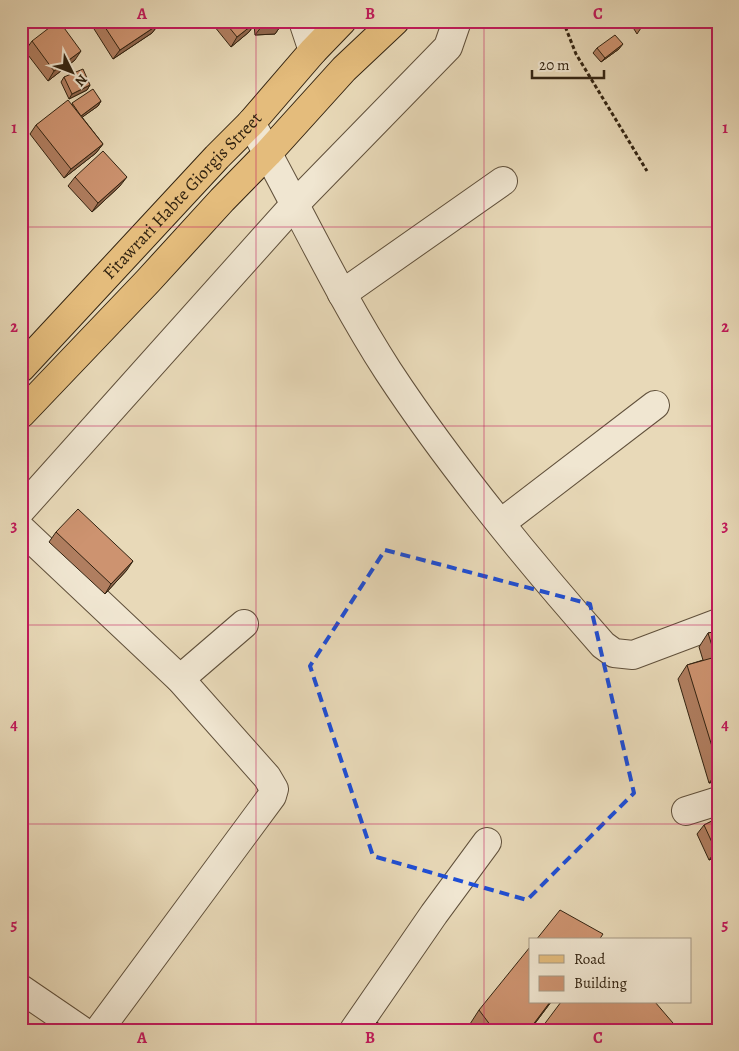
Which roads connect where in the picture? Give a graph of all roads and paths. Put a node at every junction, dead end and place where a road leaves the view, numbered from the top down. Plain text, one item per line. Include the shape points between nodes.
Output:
1 (303, 21) edge
2 (342, 21) edge
3 (395, 21) edge
4 (457, 21) edge
5 (563, 21) edge
6 (313, 51) junction
7 (251, 123) junction
8 (268, 154) junction
9 (647, 171) dead end
10 (503, 181) dead end
11 (295, 204) junction
12 (342, 294) junction
13 (21, 368) edge
14 (655, 405) dead end
15 (21, 414) edge
16 (21, 510) edge
17 (501, 523) junction
18 (21, 528) edge
19 (718, 623) edge
20 (244, 624) dead end
21 (180, 679) junction
22 (718, 801) edge
23 (686, 811) dead end
24 (487, 842) dead end
25 (21, 989) edge
26 (81, 1030) edge
27 (99, 1030) edge
28 (354, 1030) edge

1 - 6 street
2 - 6 main road, Fitawrari Habte Giorgis Street
3 - 8 main road via 344,69
4 - 11 street via 448,47
5 - 9 path via 576,54
6 - 7 main road, Fitawrari Habte Giorgis Street
7 - 8 street
7 - 13 main road, Fitawrari Habte Giorgis Street
8 - 11 street
8 - 15 main road
10 - 12 street
11 - 12 street
11 - 16 street
12 - 17 street via 389,372
14 - 17 street
17 - 19 street via 587,628 614,653 633,655
18 - 21 street
20 - 21 street
21 - 27 street via 267,776 274,790
22 - 23 street
24 - 28 street
25 - 26 street

